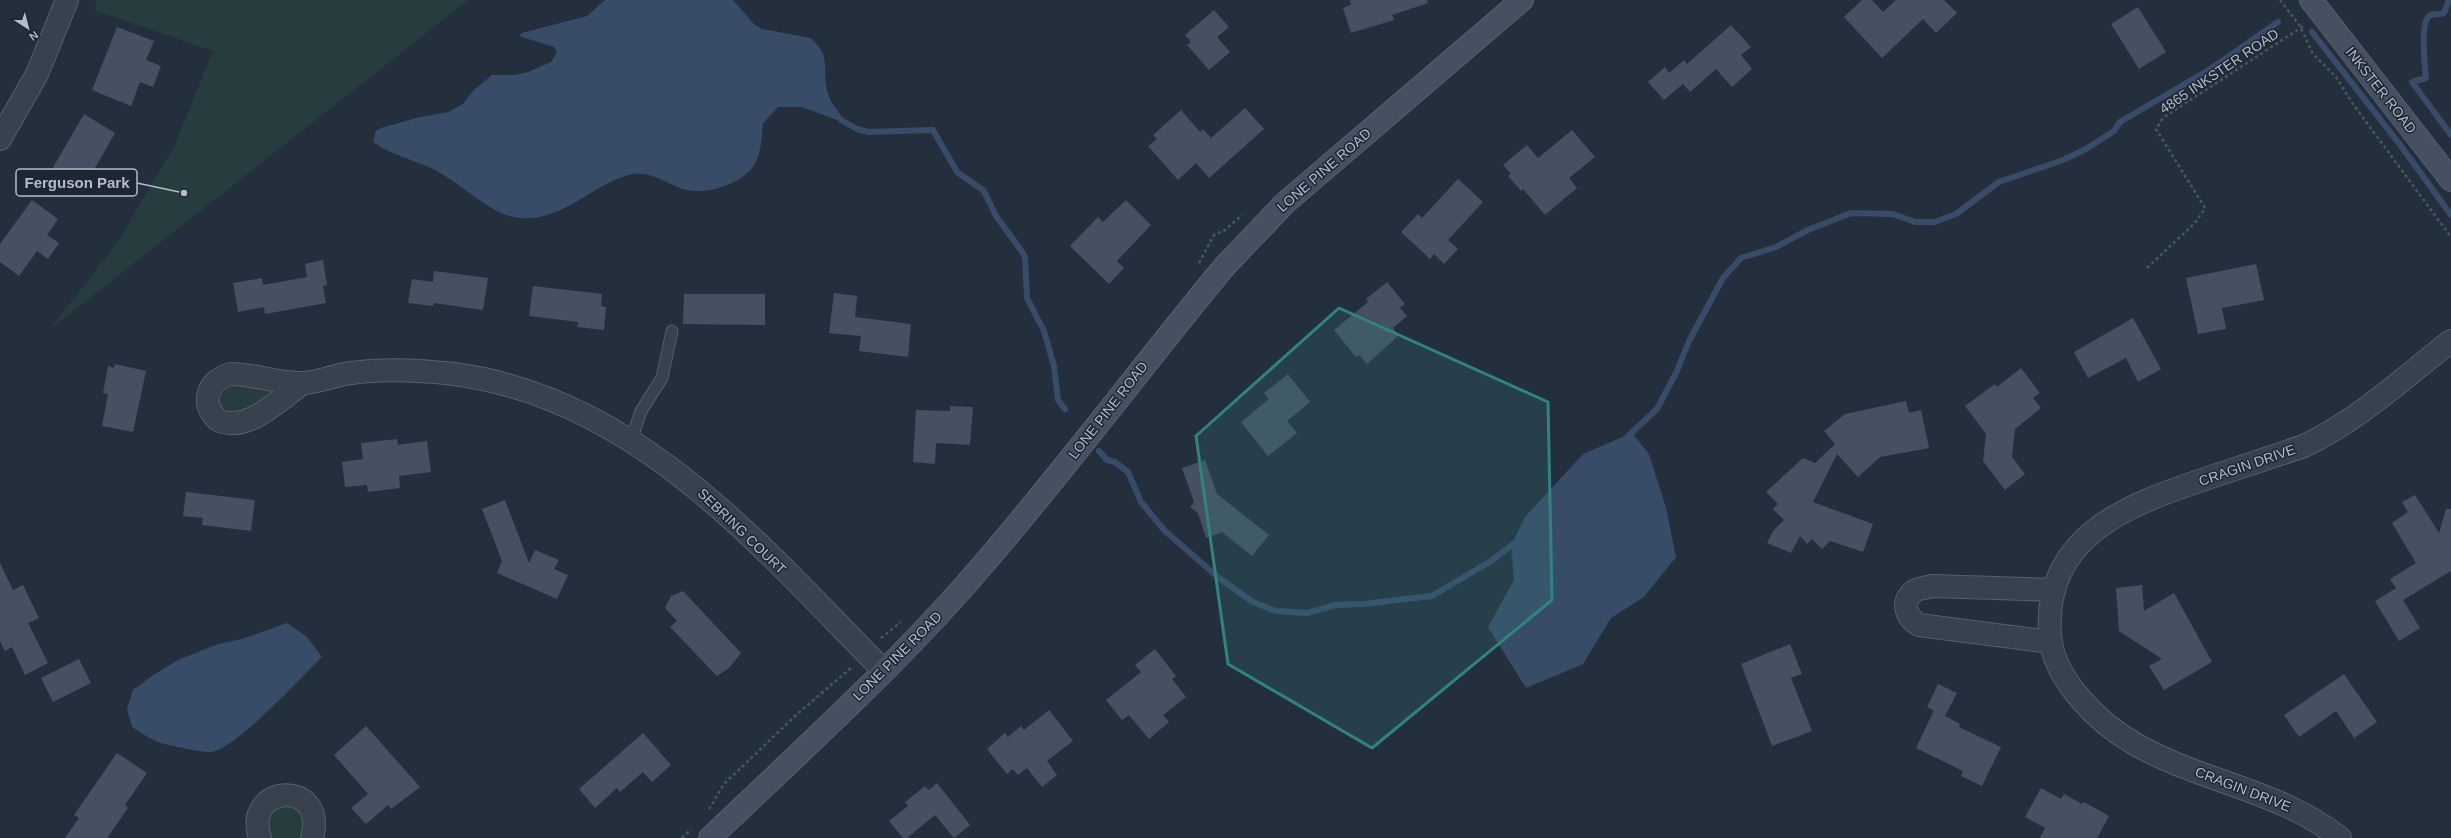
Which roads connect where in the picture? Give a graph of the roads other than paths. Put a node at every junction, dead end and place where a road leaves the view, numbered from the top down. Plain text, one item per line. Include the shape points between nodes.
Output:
1 (67, 0) edge
2 (1522, 0) edge
3 (2317, 7) edge
4 (0, 139) edge
5 (2451, 180) edge
6 (672, 332) dead end
7 (2451, 341) edge
8 (303, 383) dead end
9 (630, 441) junction
10 (2054, 590) junction
11 (2050, 642) junction
12 (883, 670) junction
13 (701, 833) edge
14 (260, 838) edge
15 (312, 838) edge
16 (2340, 838) edge

1 - 4 street via 37,74
2 - 12 street, LONE PINE ROAD via 1328,166 1260,228 1204,290 981,568
3 - 5 street, INKSTER ROAD
6 - 9 lane via 662,378 641,411
7 - 10 street, CRAGIN DRIVE via 2368,407 2327,435 2304,446 2146,499 2114,515 2086,536 2075,549
8 - 9 street, SEBRING COURT via 380,370 456,374 545,399 591,419
9 - 12 street, SEBRING COURT via 663,462 723,510
10 - 11 street, CRAGIN DRIVE via 2050,611
10 - 11 street via 1932,586 1914,591 1907,599 1906,610 1909,619 1919,625
11 - 16 street, CRAGIN DRIVE via 2054,656 2080,698 2115,732 2168,760 2303,812
12 - 13 street, LONE PINE ROAD
14 - 15 street via 257,828 260,811 272,798 287,794 311,807 316,824

